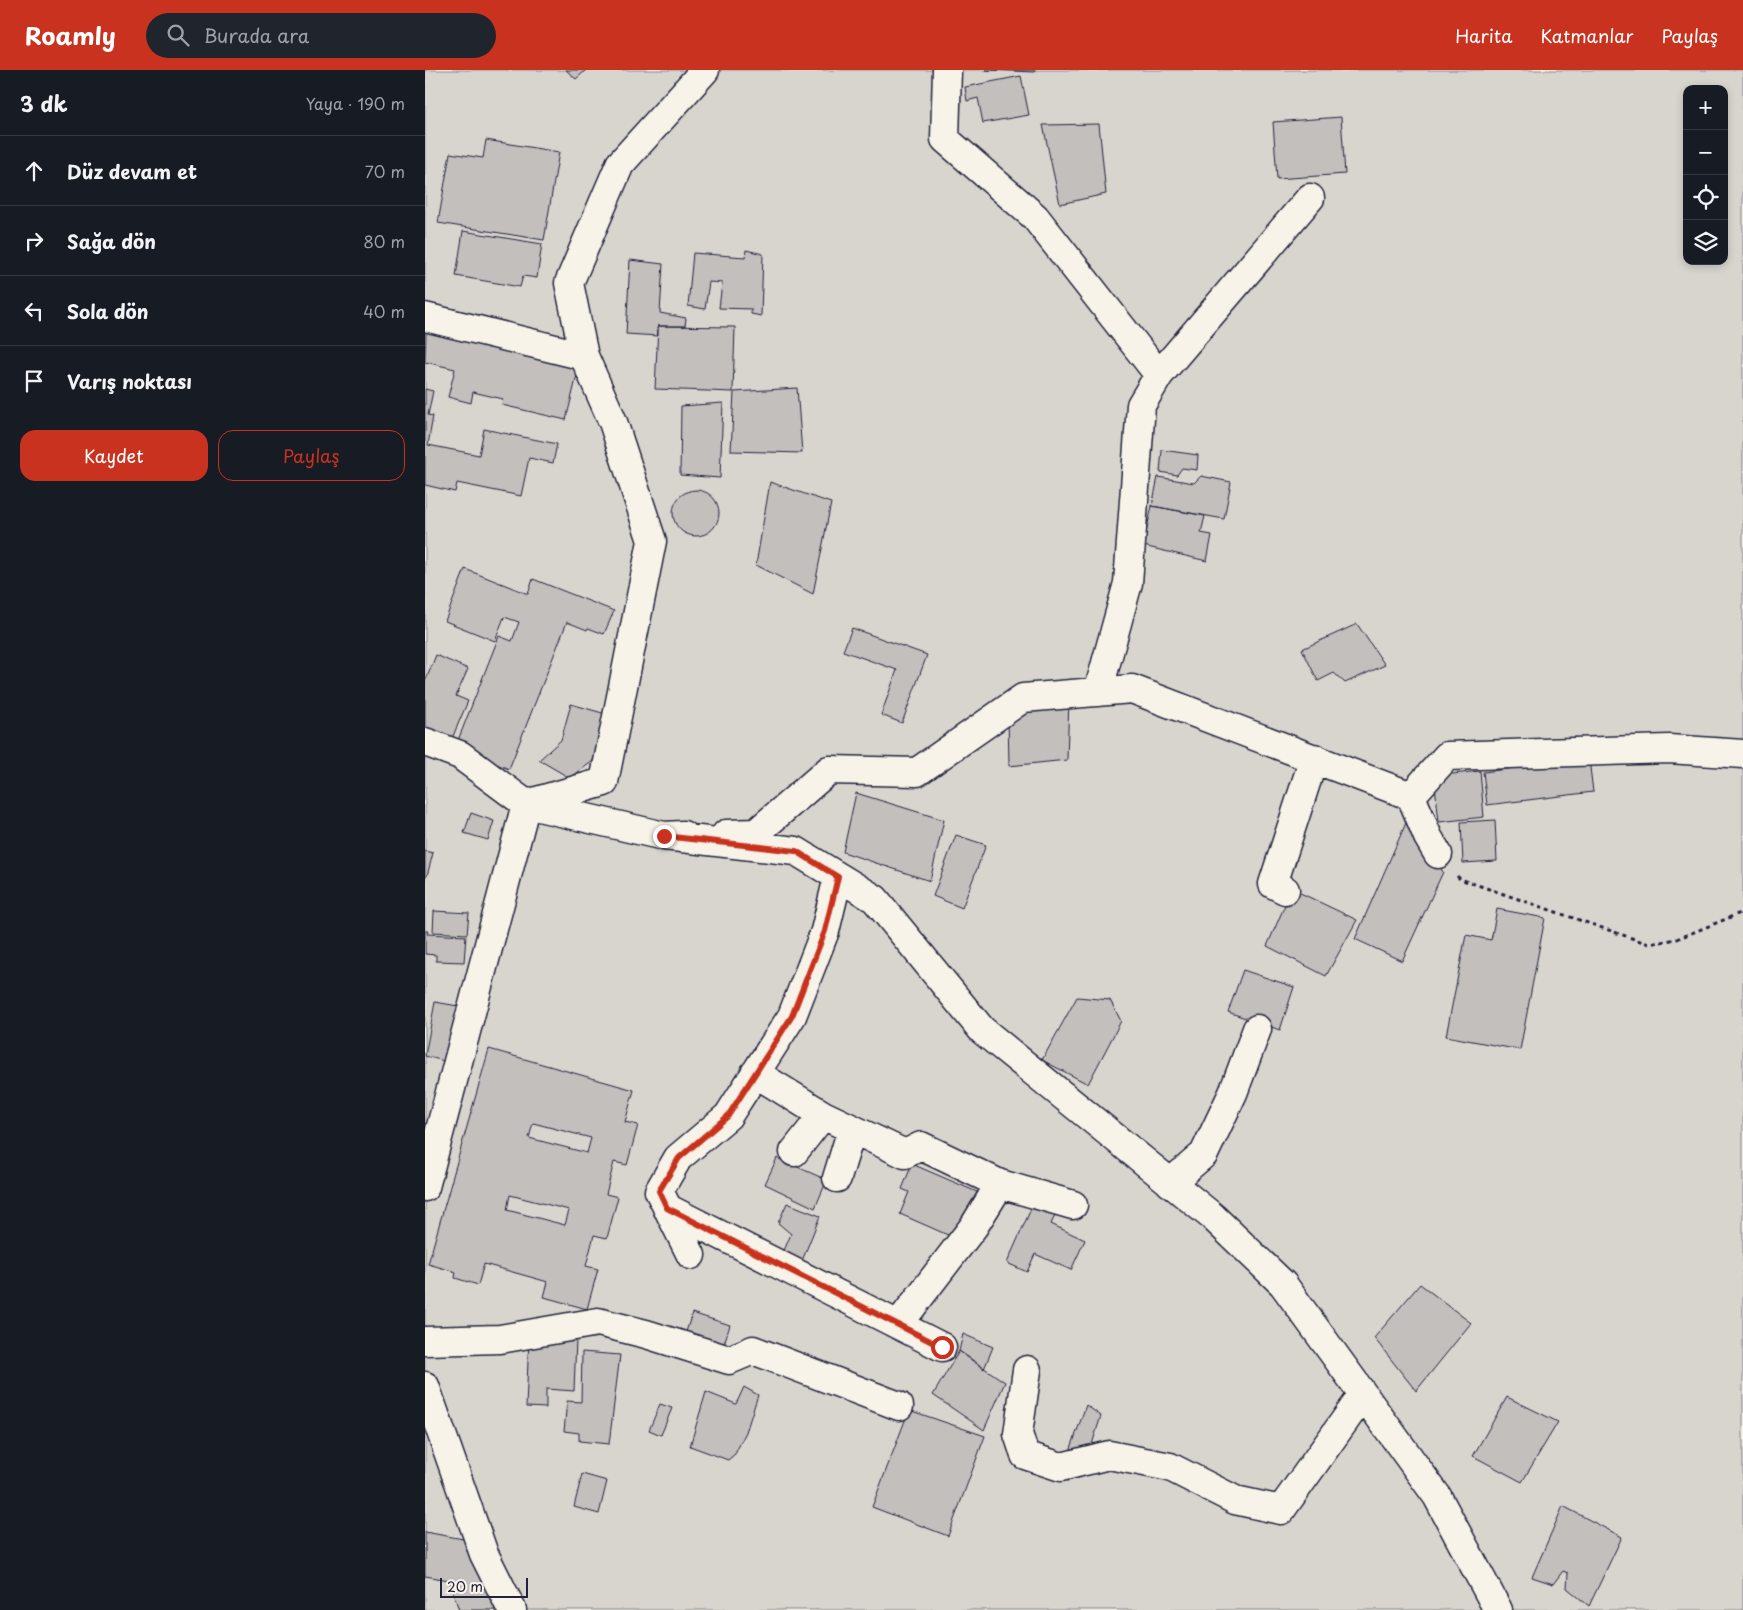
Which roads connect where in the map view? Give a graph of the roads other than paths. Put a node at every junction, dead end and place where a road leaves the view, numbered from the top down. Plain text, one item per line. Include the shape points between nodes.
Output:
1 (705, 70) edge
2 (947, 70) edge
3 (1309, 198) dead end
4 (425, 317) edge
5 (584, 356) junction
6 (1159, 375) junction
7 (1098, 692) junction
8 (425, 742) edge
9 (1743, 754) edge
10 (1314, 758) junction
11 (1411, 796) junction
12 (526, 804) junction
13 (664, 836) junction
14 (1438, 854) road end
15 (838, 877) junction
16 (1285, 890) dead end
17 (1257, 1029) dead end
18 (755, 1073) junction
19 (823, 1116) junction
20 (852, 1129) junction
21 (794, 1152) dead end
22 (837, 1178) dead end
23 (1170, 1182) junction
24 (1000, 1184) junction
25 (425, 1187) edge
26 (1073, 1205) dead end
27 (667, 1208) junction
28 (691, 1254) dead end
29 (898, 1324) junction
30 (425, 1341) edge
31 (942, 1347) dead end
32 (1027, 1370) dead end
33 (425, 1386) edge
34 (1363, 1394) junction
35 (899, 1406) dead end
36 (512, 1610) edge
37 (1499, 1610) edge

1 - 5 street via 620,164 569,282
2 - 6 street via 945,139 1035,217
3 - 6 street
4 - 5 street
5 - 12 street via 613,422 652,541 604,782
6 - 7 street via 1141,405 1128,583
7 - 10 street via 1132,689
7 - 13 street via 1023,698 917,772 829,770 755,833
8 - 12 street via 460,756
9 - 11 street via 1669,749 1447,756
10 - 11 street
10 - 16 street via 1273,884
11 - 14 street
12 - 13 street
12 - 25 street
13 - 15 street via 796,851
15 - 18 street via 825,931 792,1016
15 - 23 street via 875,899 982,1030
17 - 23 street via 1233,1094 1203,1154
18 - 19 street
18 - 27 street via 728,1116 679,1158 659,1191
19 - 20 street
19 - 21 street
20 - 22 street
20 - 24 street via 905,1154 921,1146
23 - 34 street via 1213,1217 1283,1284
24 - 26 street
24 - 29 street via 973,1226
27 - 28 street
27 - 29 street
29 - 31 street
30 - 35 street via 500,1338 598,1322 729,1360 753,1350
32 - 34 street via 1018,1434 1025,1455 1061,1467 1109,1454 1170,1468 1235,1500 1281,1510
33 - 36 street via 484,1554
34 - 37 street via 1437,1496

